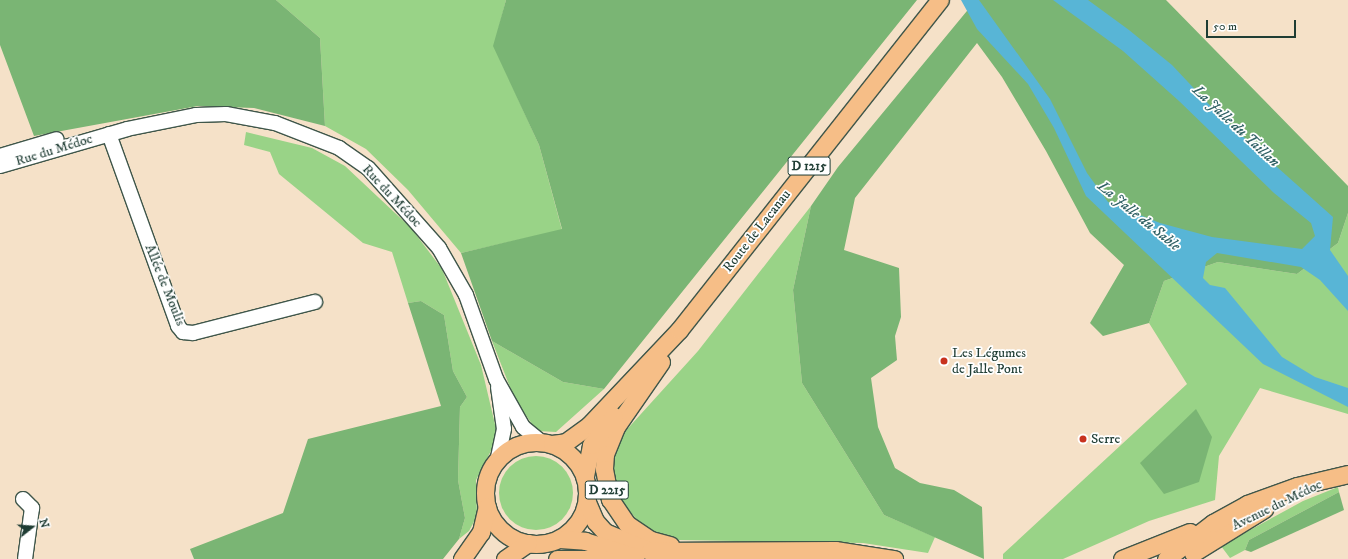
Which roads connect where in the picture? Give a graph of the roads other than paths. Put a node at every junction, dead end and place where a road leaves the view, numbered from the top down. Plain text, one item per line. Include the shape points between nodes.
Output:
1 (940, 1) edge
2 (109, 134) junction
3 (0, 156) edge
4 (0, 166) edge
5 (314, 302) dead end
6 (679, 330) junction
7 (661, 362) junction
8 (496, 379) junction
9 (546, 443) junction
10 (498, 458) junction
11 (1348, 474) edge
12 (585, 476) junction
13 (1331, 479) junction
14 (23, 499) dead end
15 (587, 502) junction
16 (487, 507) junction
17 (1213, 523) junction
18 (559, 539) junction
19 (528, 544) junction
20 (726, 550) junction
21 (25, 559) edge
22 (462, 559) edge
23 (505, 559) edge
24 (556, 559) edge
25 (605, 559) edge
26 (643, 559) edge
27 (894, 559) edge
28 (1122, 559) edge
29 (1166, 559) edge
30 (1185, 559) edge

1 - 6 main road, Route de Lacanau / D 1215
2 - 3 street, Rue du Médoc via 67,136
2 - 4 street, Rue du Médoc
2 - 5 street, Allée de Moulis via 178,326 183,332 194,333
2 - 8 street, Rue du Médoc via 174,118 226,114 275,123 324,140 354,157 393,194 448,262 466,295
6 - 7 main road, Route de Lacanau / D 1215
6 - 9 main road, Route de Lacanau / D 1215 via 589,425 566,442
7 - 12 main road, Route de Lacanau / D 1215 via 591,445
7 - 20 main road, D 2215 via 611,437 604,469 610,499 627,524 651,540
8 - 9 street, Rue du Médoc via 524,427
8 - 10 street, Rue du Médoc via 504,433
9 - 10 main road via 510,448
9 - 12 main road via 577,462
10 - 16 main road via 486,484
11 - 13 main road, Avenue du Médoc
12 - 15 main road
13 - 17 main road, Avenue du Médoc via 1259,498
13 - 30 main road, Avenue du Médoc via 1250,515
14 - 21 street via 32,508
15 - 18 main road via 582,517
15 - 20 main road, D 2215 via 599,527 632,546 668,553
16 - 19 main road via 502,531
16 - 22 main road via 481,532
17 - 28 main road
17 - 29 main road, Avenue du Médoc
18 - 19 main road
18 - 26 main road via 585,541
19 - 23 main road
20 - 27 main road, D 2215 via 835,550
24 - 25 main road

